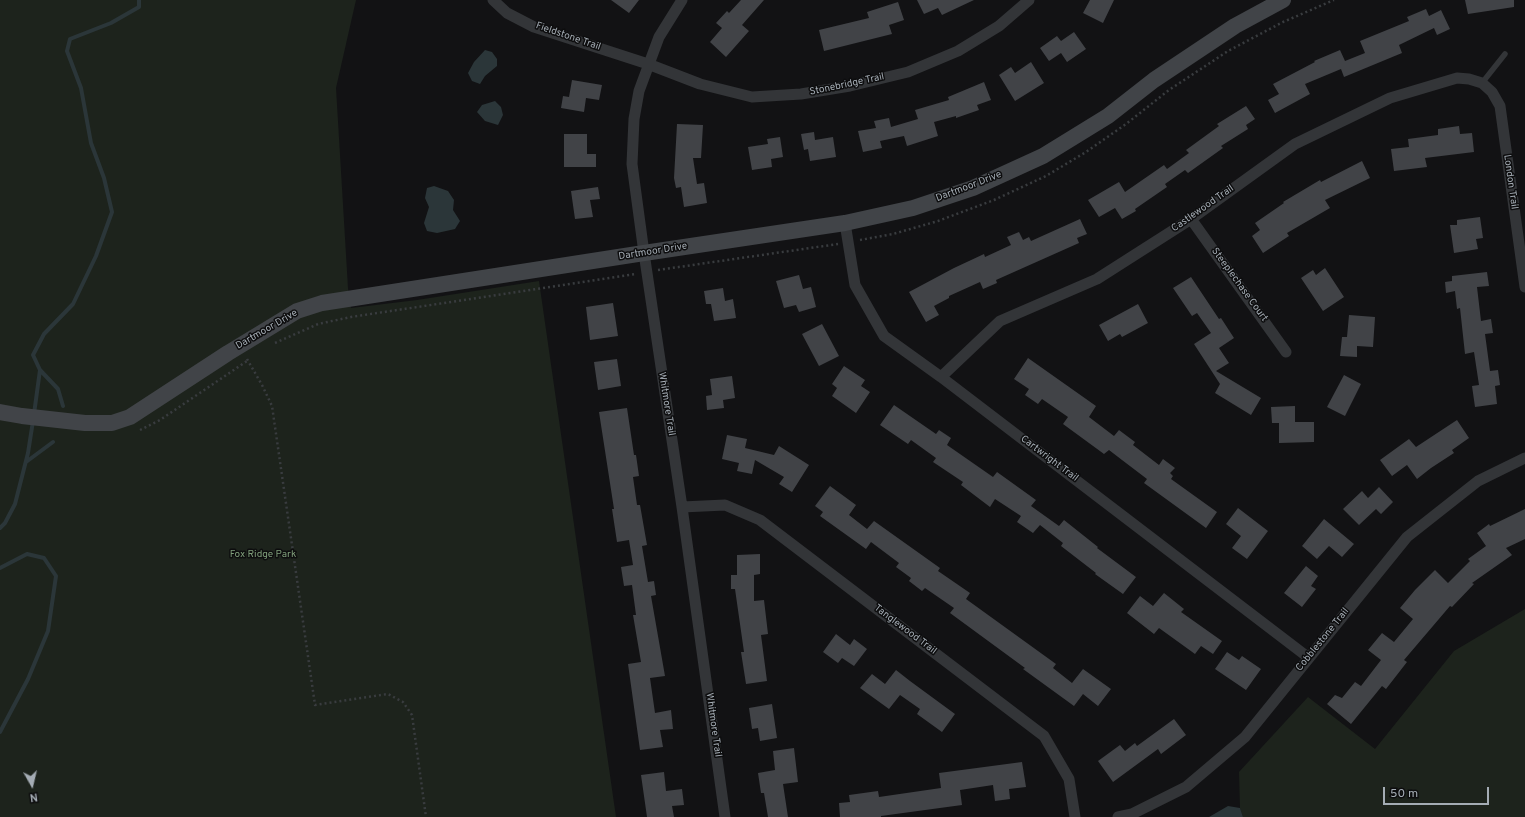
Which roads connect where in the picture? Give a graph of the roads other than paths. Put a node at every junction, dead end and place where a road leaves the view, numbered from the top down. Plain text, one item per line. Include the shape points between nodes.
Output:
1 (493, 0) edge
2 (682, 0) edge
3 (1029, 0) edge
4 (1283, 0) edge
5 (1505, 54) dead end
6 (648, 64) junction
7 (1482, 83) junction
8 (1191, 219) junction
9 (845, 223) junction
10 (644, 253) junction
11 (1525, 287) edge
12 (1286, 352) dead end
13 (941, 376) junction
14 (0, 412) edge
15 (1525, 458) edge
16 (682, 507) junction
17 (1308, 658) junction
18 (726, 817) edge
19 (1075, 817) edge
20 (1118, 817) edge

1 - 6 street, Fieldstone Trail via 507,13 534,27
2 - 6 street, Whitmore Trail via 659,37
3 - 6 street, Stonebridge Trail via 999,26 958,51 908,72 843,88 752,97 700,84
4 - 9 street, Dartmoor Drive via 1229,30 1154,80 1108,116 1043,156 973,188 913,208
5 - 7 lane
6 - 10 street, Whitmore Trail via 639,91 634,119 632,164
7 - 8 street, Castlewood Trail via 1469,78 1457,78 1390,98 1295,144
7 - 11 street, London Trail via 1492,92 1500,106
8 - 12 street, Steeplechase Court
8 - 13 street, Castlewood Trail via 1097,279 1000,321
9 - 10 street, Dartmoor Drive
9 - 13 street, Cartwright Trail via 855,285 884,336
10 - 14 street, Dartmoor Drive via 322,303 297,311 130,417 112,423 85,424
10 - 16 street, Whitmore Trail
13 - 17 street, Cartwright Trail
15 - 17 street, Cobblestone Trail via 1478,481 1407,537
16 - 18 street, Whitmore Trail
16 - 19 street, Tanglewood Trail via 725,505 760,520 1044,736 1069,779
17 - 20 street, Cobblestone Trail via 1245,737 1192,782 1132,814

